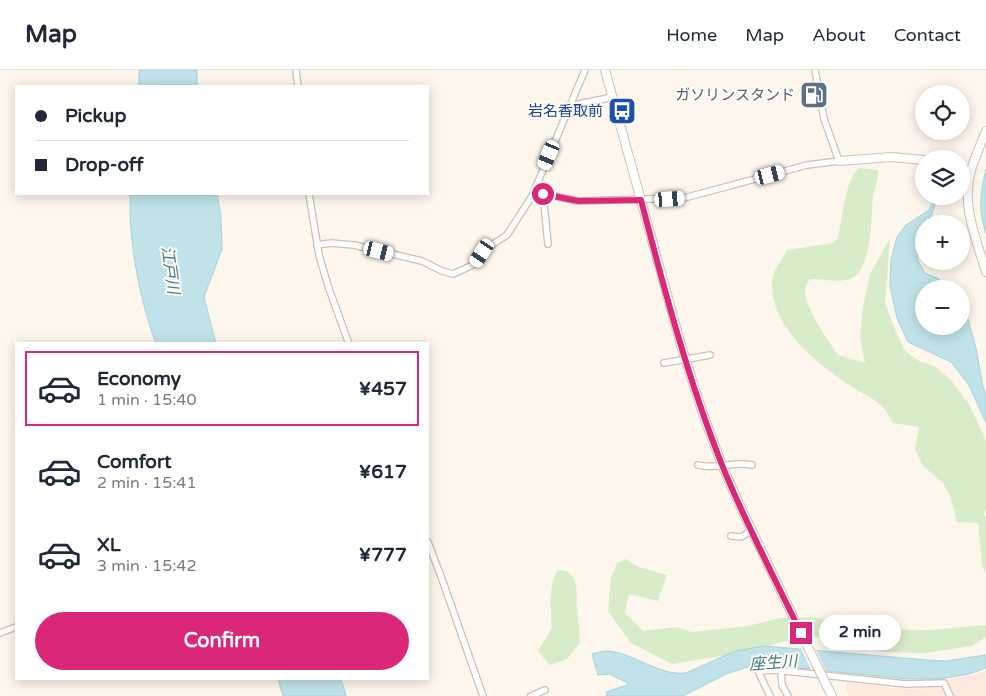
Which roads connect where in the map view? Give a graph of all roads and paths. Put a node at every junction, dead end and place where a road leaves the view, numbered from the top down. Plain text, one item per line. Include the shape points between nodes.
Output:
1 (296, 70) edge
2 (585, 70) edge
3 (605, 70) edge
4 (815, 70) edge
5 (298, 85) edge
6 (613, 97) junction
7 (569, 106) junction
8 (986, 131) edge
9 (915, 159) edge
10 (839, 161) junction
11 (971, 168) joint
12 (534, 191) junction
13 (543, 194) junction
14 (309, 195) edge
15 (641, 200) junction
16 (548, 244) dead end
17 (317, 246) junction
18 (986, 272) edge
19 (348, 342) edge
20 (710, 355) dead end
21 (685, 360) junction
22 (664, 363) dead end
23 (698, 465) dead end
24 (722, 465) junction
25 (752, 465) dead end
26 (752, 531) junction
27 (731, 536) dead end
28 (429, 544) edge
29 (770, 550) dead end
30 (762, 552) junction
31 (15, 627) edge
32 (0, 633) edge
33 (781, 670) junction
34 (545, 690) dead end
35 (483, 696) edge
36 (531, 696) edge
37 (770, 696) edge
38 (788, 696) edge
39 (832, 696) edge
40 (950, 696) edge

1 - 5 street
2 - 7 street
3 - 6 street
4 - 10 street via 824,119
6 - 7 street
6 - 15 street
7 - 12 street
8 - 11 street
9 - 10 street via 891,156
10 - 15 street via 807,165 684,198
11 - 18 street via 969,217
12 - 13 street
12 - 17 street via 507,234 487,248 475,264 457,273 354,244
13 - 15 street via 578,201
13 - 16 street
14 - 17 street
15 - 21 street
17 - 19 street
20 - 21 street
21 - 22 street
21 - 24 street
23 - 24 street
24 - 25 street
24 - 26 street
26 - 27 street via 741,537
26 - 30 street
28 - 35 street
29 - 30 street
30 - 39 street, bridge
31 - 32 street
33 - 37 street via 758,671
33 - 38 street via 782,685
33 - 40 street via 906,684 944,683
34 - 36 street

